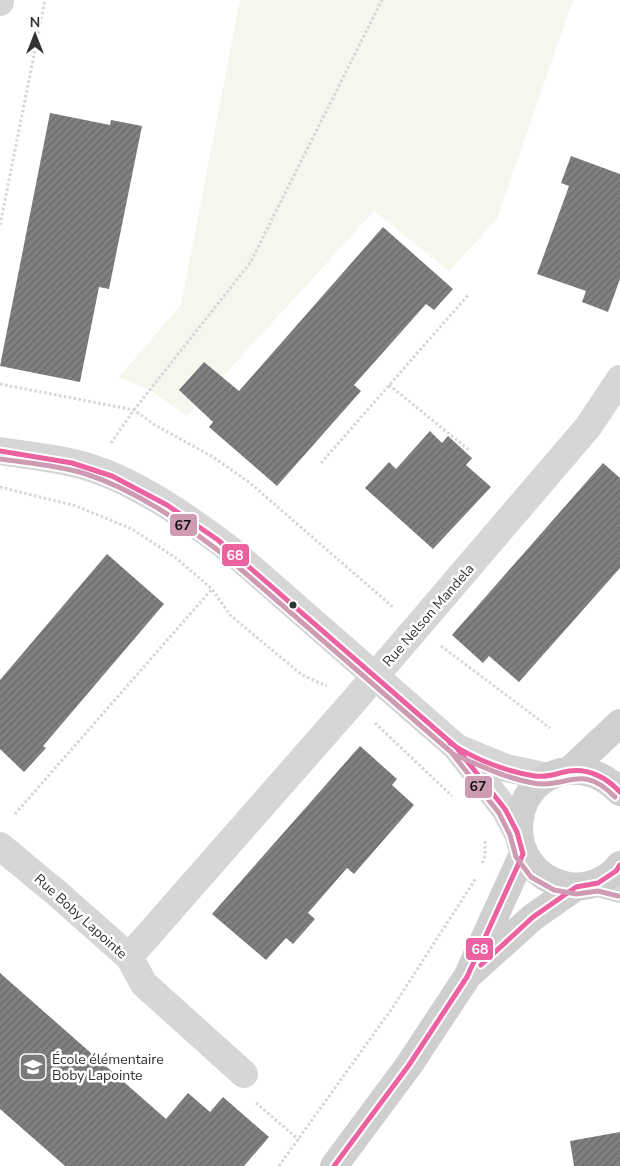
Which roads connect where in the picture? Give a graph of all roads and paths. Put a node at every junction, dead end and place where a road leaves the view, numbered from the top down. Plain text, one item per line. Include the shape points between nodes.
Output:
1 (45, 0) edge
2 (382, 0) edge
3 (0, 225) edge
4 (469, 294) dead end
5 (620, 379) edge
6 (0, 384) edge
7 (389, 385) junction
8 (134, 410) junction
9 (469, 450) dead end
10 (0, 451) edge
11 (321, 463) dead end
12 (94, 468) junction
13 (0, 487) edge
14 (212, 589) junction
15 (417, 628) junction
16 (374, 677) junction
17 (352, 703) junction
18 (620, 724) edge
19 (550, 728) dead end
20 (456, 748) junction
21 (559, 774) junction
22 (620, 792) edge
23 (459, 802) dead end
24 (15, 814) dead end
25 (485, 836) dead end
26 (520, 843) junction
27 (0, 846) edge
28 (620, 865) edge
29 (480, 869) dead end
30 (477, 876) dead end
31 (598, 886) edge
32 (129, 958) junction
33 (467, 977) junction
34 (244, 1074) joint
35 (299, 1140) junction
36 (279, 1166) edge
37 (334, 1166) edge

1 - 3 path
2 - 8 path via 250,263
4 - 7 path
5 - 15 street, Rue Nelson Mandela via 588,427
6 - 8 path
7 - 9 path
7 - 11 path
8 - 12 path
8 - 15 path via 213,456 250,483
10 - 12 street
12 - 16 street via 194,522 233,552
13 - 14 path via 76,506 132,529 176,558
14 - 17 path via 230,615 302,675 332,688
14 - 24 path
15 - 16 street, Rue Nelson Mandela
15 - 19 path
16 - 17 street, Rue Nelson Mandela
16 - 20 street
17 - 23 path
17 - 32 street, Rue Nelson Mandela
18 - 21 street
20 - 21 street via 506,768
20 - 26 street via 505,809
21 - 22 street via 593,773 613,784
21 - 26 street via 531,791 520,810
25 - 29 path via 485,856
26 - 31 street via 536,871 555,883
26 - 33 street
27 - 32 street, Rue Boby Lapointe
28 - 31 street
30 - 35 path via 394,1007
31 - 33 street via 533,917
32 - 34 street, Rue Boby Lapointe via 144,984
33 - 37 street via 409,1065
34 - 35 path via 253,1100
35 - 36 path

